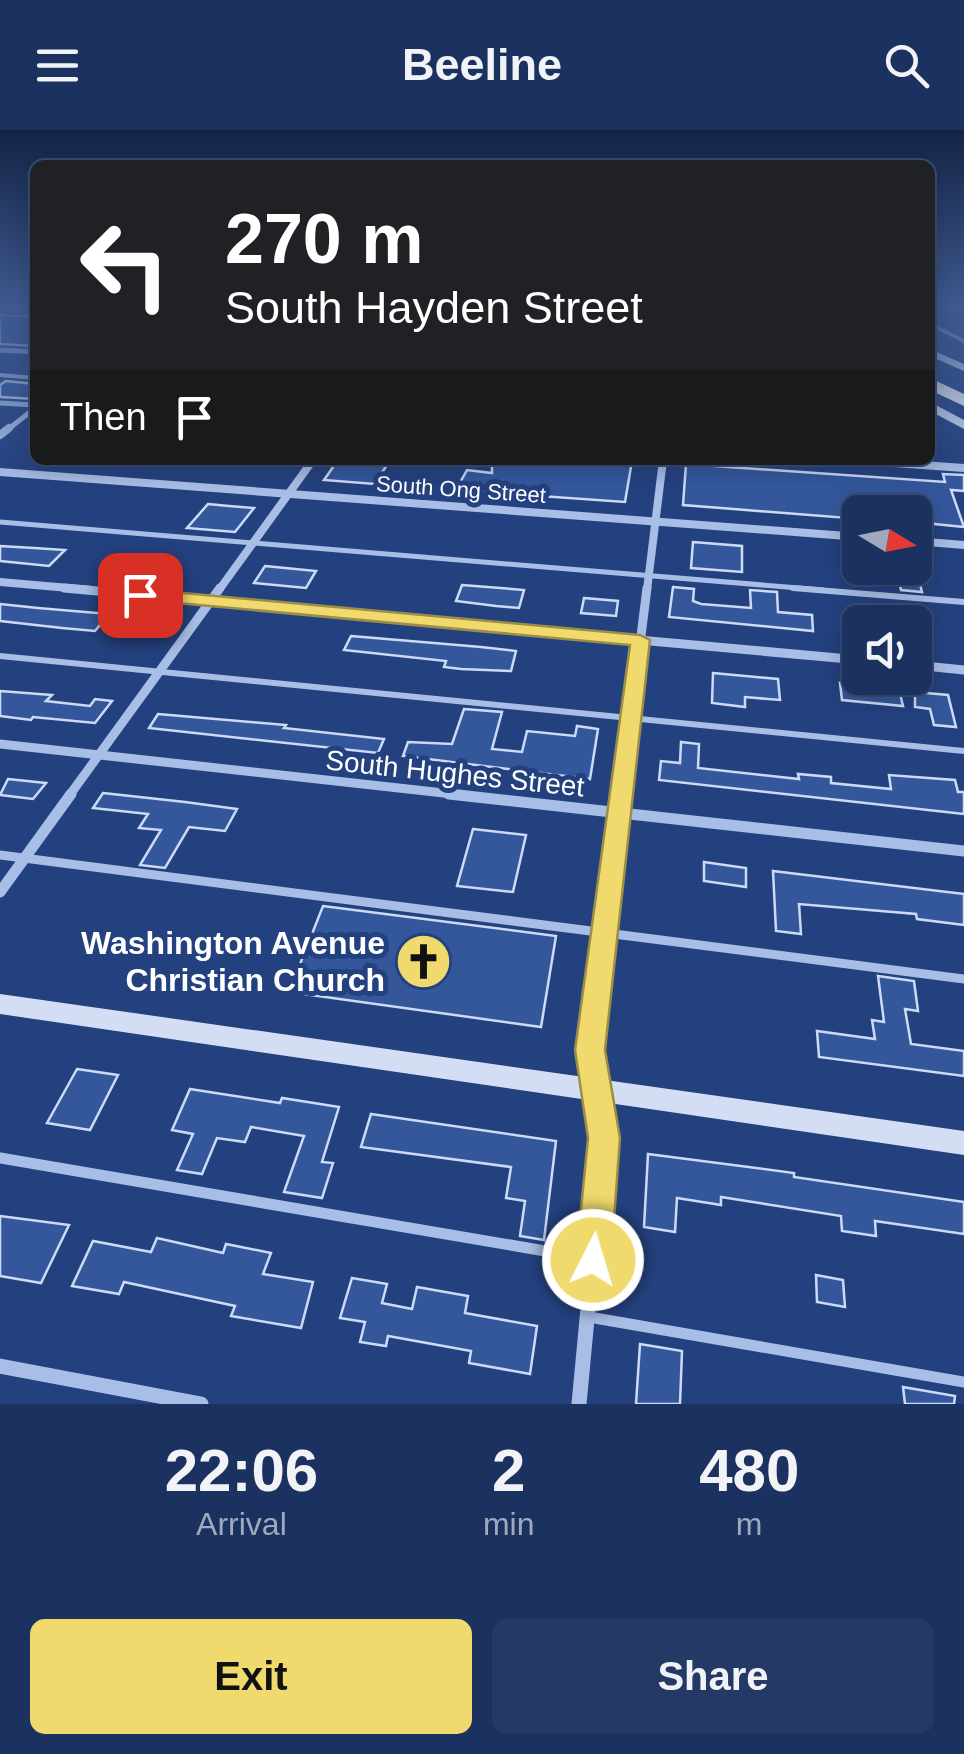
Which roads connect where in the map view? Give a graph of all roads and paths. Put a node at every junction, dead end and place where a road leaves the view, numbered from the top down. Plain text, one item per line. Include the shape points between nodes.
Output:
1 (935, 366) edge
2 (935, 367) edge
3 (935, 368) edge
4 (964, 370) edge
5 (0, 376) edge
6 (30, 378) edge
7 (964, 388) edge
8 (964, 401) edge
9 (0, 403) edge
10 (30, 406) edge
11 (935, 409) edge
12 (30, 411) edge
13 (964, 425) edge
14 (2, 431) edge
15 (309, 465) edge
16 (662, 465) edge
17 (922, 465) edge
18 (964, 468) edge
19 (0, 472) edge
20 (289, 494) junction
21 (0, 522) edge
22 (655, 522) junction
23 (842, 536) edge
24 (932, 542) edge
25 (253, 543) junction
26 (964, 545) edge
27 (648, 576) junction
28 (0, 582) edge
29 (210, 601) junction
30 (964, 602) edge
31 (640, 640) junction
32 (0, 656) edge
33 (842, 658) edge
34 (932, 667) edge
35 (964, 670) edge
36 (160, 672) junction
37 (630, 718) junction
38 (0, 744) edge
39 (964, 752) edge
40 (99, 755) junction
41 (620, 813) junction
42 (964, 851) edge
43 (0, 855) edge
44 (25, 858) junction
45 (0, 892) edge
46 (604, 933) junction
47 (964, 979) edge
48 (0, 1004) edge
49 (596, 1093) junction
50 (964, 1143) edge
51 (0, 1158) edge
52 (593, 1260) junction
53 (588, 1317) junction
54 (0, 1366) edge
55 (964, 1382) edge
56 (201, 1404) edge
57 (579, 1404) edge

1 - 4 main road
2 - 7 highway
3 - 8 highway
5 - 6 lane
9 - 10 street
11 - 13 main road
12 - 14 street
15 - 20 street
16 - 22 street
17 - 18 street
19 - 20 street, South Ong Street
20 - 22 street, South Ong Street
20 - 25 street
21 - 25 lane
22 - 23 street, South Ong Street
22 - 27 street
24 - 26 street
25 - 27 lane
25 - 29 street
27 - 30 lane
27 - 31 street
28 - 29 street
29 - 31 street
29 - 36 street
31 - 33 street
31 - 37 street
32 - 36 lane
34 - 35 street
36 - 37 lane
36 - 40 street
37 - 39 lane
37 - 41 street
38 - 40 street, South Hughes Street
40 - 41 street, South Hughes Street
40 - 44 street
41 - 42 street, South Hughes Street
41 - 46 street
43 - 44 lane
44 - 45 street
44 - 46 lane
46 - 47 lane
46 - 49 street via 590,1050
48 - 49 main road
49 - 50 main road
49 - 52 street via 604,1138
51 - 52 lane
52 - 53 street
53 - 55 lane
53 - 57 street
54 - 56 street

